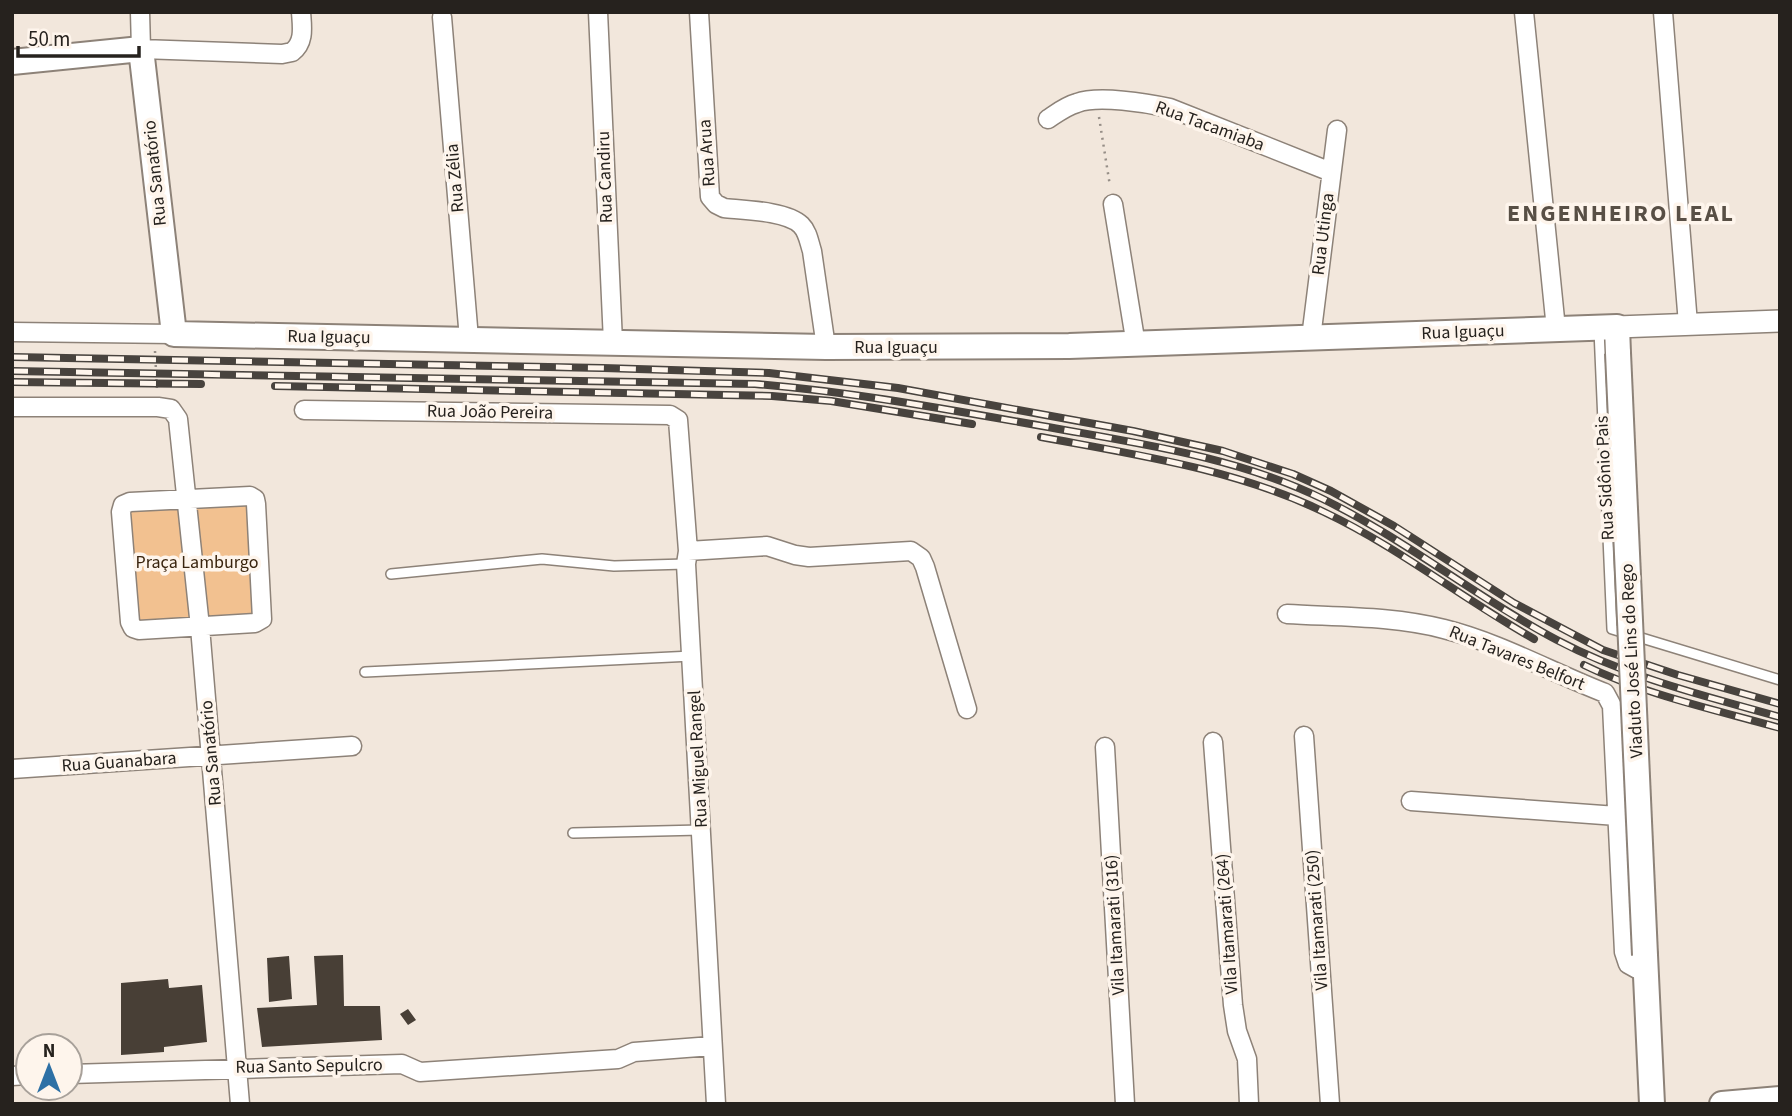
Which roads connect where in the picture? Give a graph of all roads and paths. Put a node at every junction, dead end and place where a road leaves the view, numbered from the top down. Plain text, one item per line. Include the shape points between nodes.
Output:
1 (140, 12) edge
2 (301, 12) edge
3 (598, 12) edge
4 (699, 12) edge
5 (1524, 12) edge
6 (1663, 12) edge
7 (442, 17) dead end
8 (141, 49) junction
9 (12, 62) edge
10 (1097, 101) junction
11 (1048, 119) dead end
12 (1337, 130) dead end
13 (1331, 172) junction
14 (1113, 204) joint
15 (1780, 321) edge
16 (1688, 324) junction
17 (1608, 327) junction
18 (1556, 329) junction
19 (12, 332) edge
20 (164, 334) junction
21 (1311, 338) junction
22 (469, 339) junction
23 (613, 342) junction
24 (1136, 345) junction
25 (826, 348) junction
26 (12, 407) edge
27 (162, 408) junction
28 (304, 410) dead end
29 (675, 417) joint
30 (186, 499) junction
31 (687, 557) junction
32 (391, 574) dead end
33 (1287, 614) dead end
34 (200, 627) junction
35 (693, 656) junction
36 (365, 673) dead end
37 (1780, 680) edge
38 (967, 709) dead end
39 (1304, 736) dead end
40 (1213, 742) dead end
41 (352, 746) dead end
42 (1105, 747) dead end
43 (211, 755) junction
44 (12, 769) edge
45 (1411, 801) dead end
46 (1617, 816) junction
47 (702, 830) junction
48 (573, 833) dead end
49 (1646, 962) junction
50 (712, 1046) junction
51 (238, 1068) junction
52 (84, 1074) edge
53 (1780, 1099) edge
54 (240, 1104) edge
55 (716, 1104) edge
56 (1125, 1104) edge
57 (1249, 1104) edge
58 (1330, 1104) edge
59 (1652, 1104) edge
60 (1722, 1104) edge

1 - 8 street, Rua Sanatório
2 - 8 street via 302,32 292,52
3 - 23 street, Rua Candiru
4 - 25 street, Rua Arua via 710,197 724,208 782,216 801,225 812,251
5 - 18 street
6 - 16 street
7 - 22 street, Rua Zélia
8 - 9 main road
8 - 20 main road, Rua Sanatório
10 - 11 street, Rua Tacamiaba via 1080,101
10 - 13 street, Rua Tacamiaba via 1170,108
10 - 14 path
12 - 13 street, Rua Utinga
13 - 21 street, Rua Utinga
14 - 24 street
15 - 16 street, Rua Iguaçu
16 - 17 street, Rua Iguaçu
17 - 18 main road, Rua Iguaçu
17 - 37 lane, Rua Sidônio Pais via 1612,629
17 - 49 main road, Viaduto José Lins do Rego, bridge via 1618,353
18 - 21 main road, Rua Iguaçu
19 - 20 street, Rua Iguaçu
20 - 22 main road, Rua Iguaçu
20 - 27 path
21 - 24 main road, Rua Iguaçu
22 - 23 main road, Rua Iguaçu
23 - 25 main road, Rua Iguaçu
24 - 25 main road, Rua Iguaçu
26 - 27 street
27 - 30 street, Rua Sanatório via 178,419
28 - 29 street, Rua João Pereira
29 - 31 street, Rua Miguel Rangel via 680,424
30 - 34 street, Rua Sanatório
30 - 34 street via 250,496 256,504 262,619
30 - 34 street via 123,505 130,622 139,630
31 - 32 lane via 614,566 542,559
31 - 35 street, Rua Miguel Rangel
31 - 38 street via 766,546 802,556 916,554 925,567
33 - 46 street, Rua Tavares Belfort via 1416,624 1462,634 1605,693 1612,706
34 - 43 street, Rua Sanatório
35 - 36 lane
35 - 47 street, Rua Miguel Rangel
39 - 58 street, Vila Itamarati (250)
40 - 57 street, Vila Itamarati (264) via 1233,1005 1247,1059
41 - 43 street, Rua Guanabara
42 - 56 street, Vila Itamarati (316)
43 - 44 street, Rua Guanabara
43 - 51 street, Rua Sanatório
45 - 46 street
46 - 49 street via 1625,957 1631,966
47 - 48 lane
47 - 50 street, Rua Miguel Rangel
49 - 59 main road, Viaduto José Lins do Rego
50 - 51 street, Rua Santo Sepulcro via 634,1052 618,1059 420,1072 402,1064
50 - 55 street, Rua Miguel Rangel
51 - 52 street, Rua Santo Sepulcro
51 - 54 street, Rua Sanatório
53 - 60 main road

